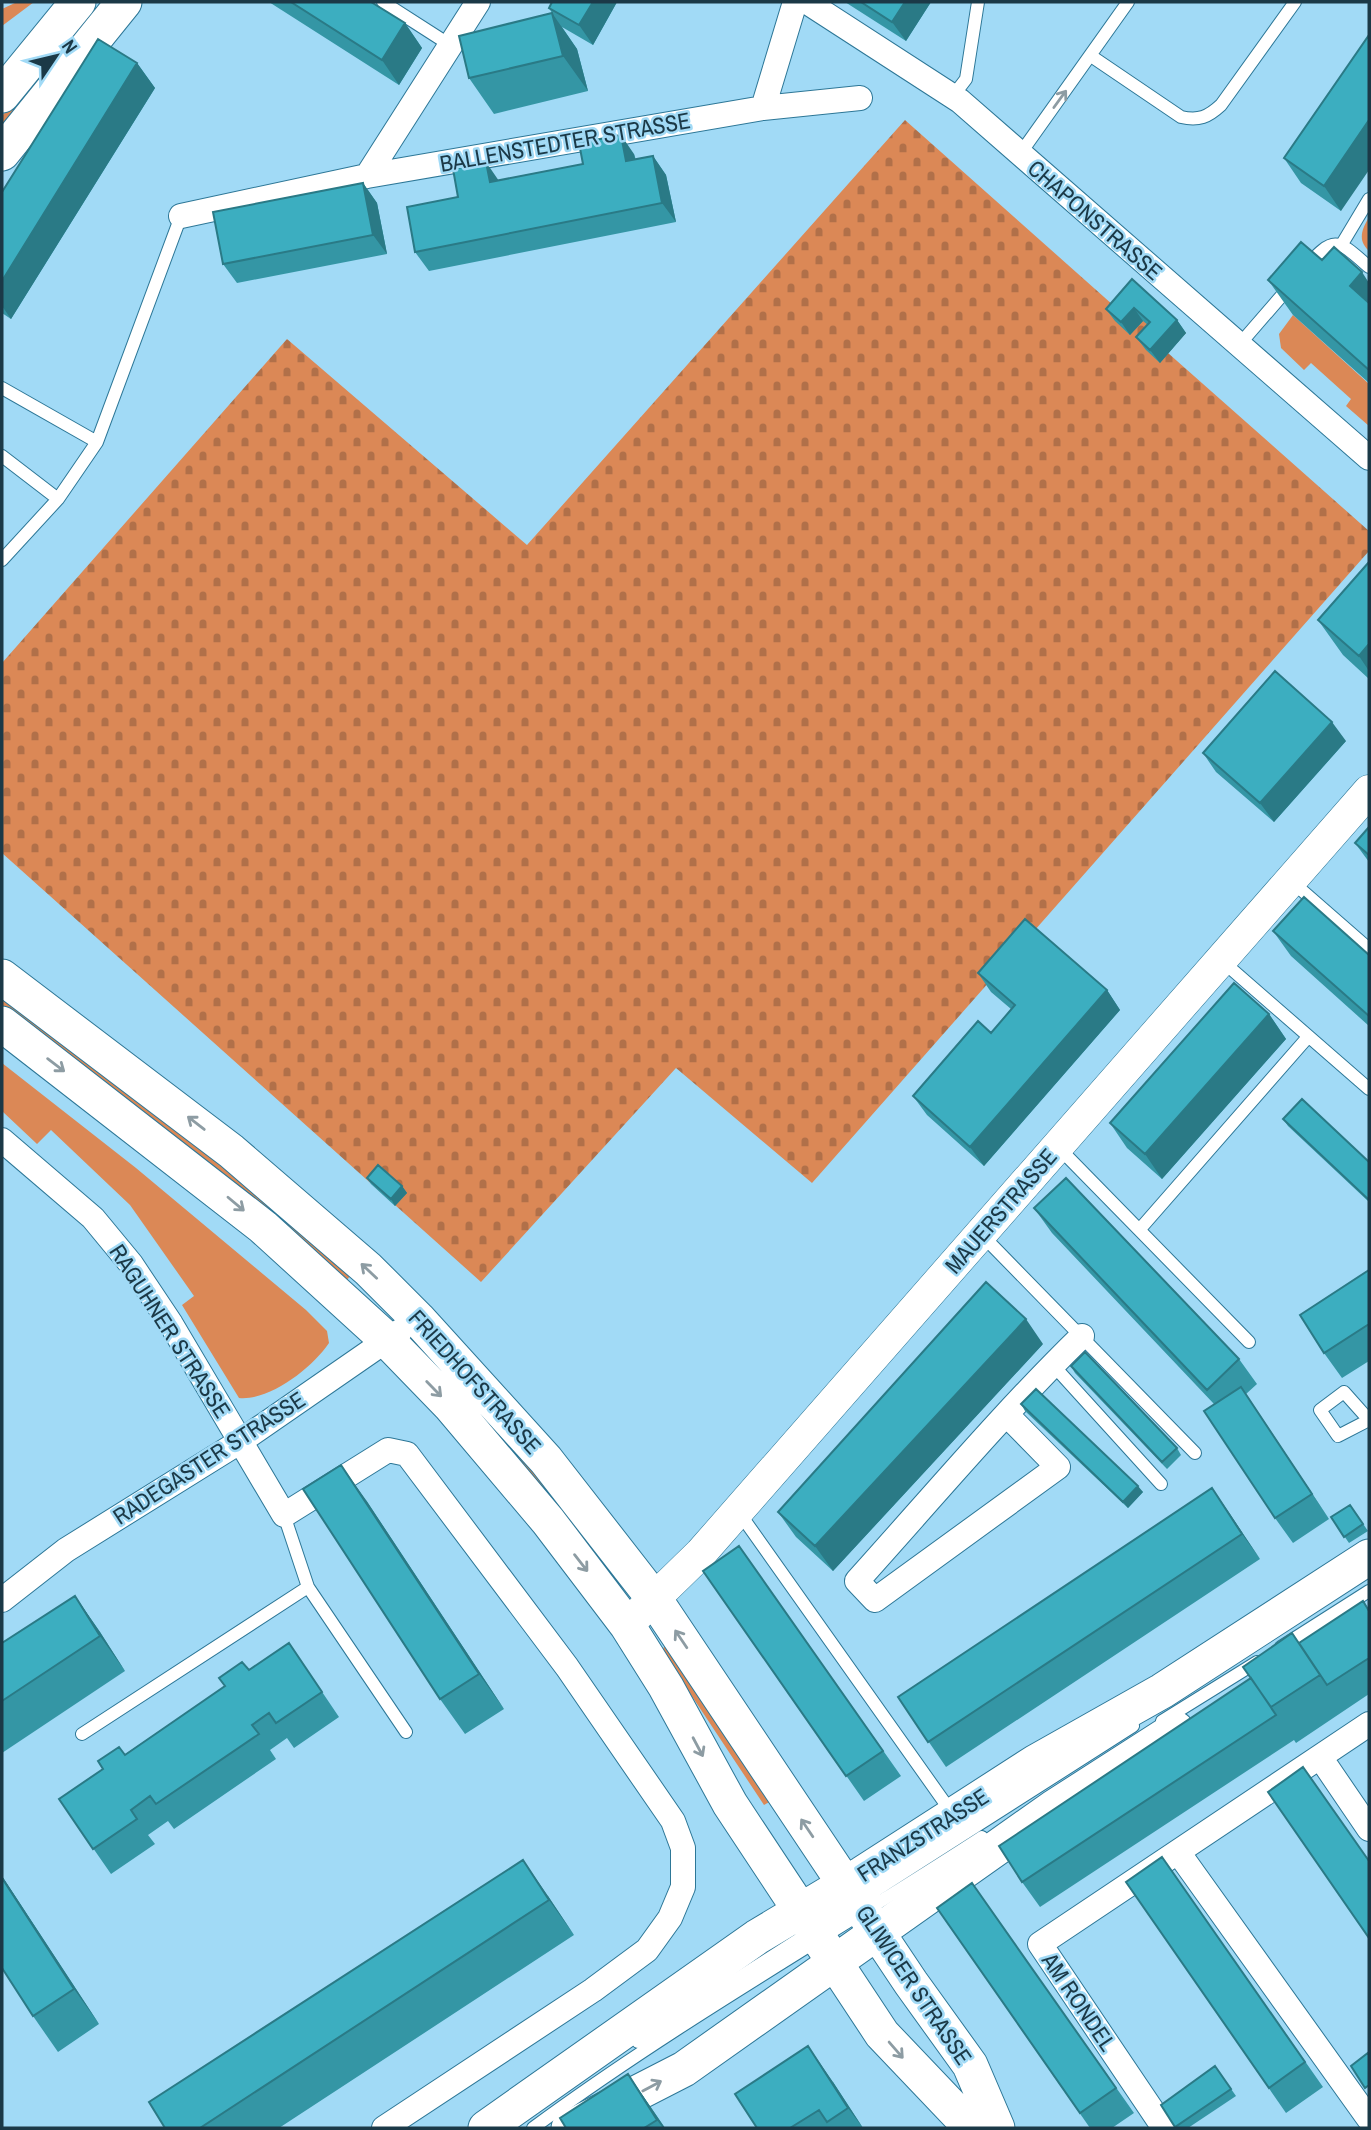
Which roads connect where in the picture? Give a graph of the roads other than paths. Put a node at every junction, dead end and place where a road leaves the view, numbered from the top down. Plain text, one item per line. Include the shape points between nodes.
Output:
1 (78, 2) edge
2 (124, 2) edge
3 (383, 2) edge
4 (478, 2) edge
5 (796, 2) edge
6 (807, 2) edge
7 (978, 2) edge
8 (1128, 2) edge
9 (1295, 2) edge
10 (450, 45) junction
11 (1091, 56) junction
12 (2, 95) edge
13 (953, 96) junction
14 (860, 98) dead end
15 (763, 108) junction
16 (2, 153) edge
17 (1020, 154) junction
18 (367, 176) junction
19 (1369, 199) edge
20 (181, 216) joint
21 (1342, 244) junction
22 (1369, 267) edge
23 (1239, 345) junction
24 (2, 388) edge
25 (97, 442) junction
26 (2, 456) edge
27 (1369, 458) edge
28 (58, 499) junction
29 (2, 559) edge
30 (1369, 791) edge
31 (1290, 880) junction
32 (1369, 949) edge
33 (1220, 960) junction
34 (2, 977) edge
35 (2, 1024) edge
36 (1308, 1037) junction
37 (1369, 1089) edge
38 (2, 1140) edge
39 (1057, 1147) junction
40 (1140, 1230) junction
41 (981, 1234) junction
42 (418, 1319) junction
43 (1082, 1336) junction
44 (387, 1340) junction
45 (1249, 1342) dead end
46 (1053, 1365) junction
47 (1007, 1415) junction
48 (241, 1441) junction
49 (1195, 1453) dead end
50 (1161, 1484) dead end
51 (738, 1510) junction
52 (284, 1516) junction
53 (1369, 1556) edge
54 (1369, 1575) edge
55 (308, 1587) junction
56 (1369, 1591) edge
57 (2, 1600) edge
58 (654, 1600) junction
59 (1369, 1604) edge
60 (627, 1625) junction
61 (1269, 1639) dead end
62 (1258, 1647) dead end
63 (1154, 1713) dead end
64 (1142, 1720) dead end
65 (1369, 1724) edge
66 (406, 1731) dead end
67 (82, 1734) dead end
68 (1320, 1757) junction
69 (953, 1815) junction
70 (1369, 1829) edge
71 (1178, 1852) junction
72 (861, 1909) junction
73 (816, 1936) junction
74 (1367, 2112) edge
75 (528, 2124) edge
76 (996, 2127) edge
77 (384, 2128) edge
78 (486, 2128) edge
79 (569, 2128) edge
80 (1164, 2128) edge

1 - 12 main road
2 - 16 main road
3 - 10 lane
4 - 10 street
5 - 15 street
6 - 13 street, CHAPONSTRASSE
7 - 13 lane via 965,79
8 - 11 lane
9 - 11 lane via 1208,117 1181,117
10 - 18 street
17 -> 11 lane
13 - 17 street, CHAPONSTRASSE
14 - 15 street, BALLENSTEDTER STRASSE
15 - 18 street, BALLENSTEDTER STRASSE
17 - 23 street, CHAPONSTRASSE
18 - 20 street, BALLENSTEDTER STRASSE
19 - 21 lane
20 - 25 lane
21 - 22 lane
21 - 23 lane via 1322,249
23 - 27 street, CHAPONSTRASSE
24 - 25 lane
25 - 28 lane
26 - 28 lane
28 - 29 lane
30 - 31 street, MAUERSTRASSE
31 - 32 lane
31 - 33 street, MAUERSTRASSE
33 - 36 lane
33 - 39 street, MAUERSTRASSE
42 -> 34 main road, FRIEDHOFSTRASSE via 368,1269 231,1151
35 -> 44 main road, FRIEDHOFSTRASSE via 220,1191
36 - 37 lane
36 - 40 lane
38 - 48 street, RAGUHNER STRASSE via 93,1218 131,1264
39 - 40 lane
39 - 41 street, MAUERSTRASSE
40 - 45 lane
41 - 43 lane
41 - 51 street, MAUERSTRASSE
42 - 44 street, RADEGASTER STRASSE
42 - 58 main road, FRIEDHOFSTRASSE via 546,1460
43 - 46 street
43 - 49 lane
44 - 48 street, RADEGASTER STRASSE
44 -> 60 main road, FRIEDHOFSTRASSE via 511,1475
46 - 47 street
46 - 50 lane
47 - 47 street via 857,1581 875,1600 1058,1467
48 - 52 street
48 - 57 street, RADEGASTER STRASSE via 66,1550
51 - 58 street, MAUERSTRASSE
51 - 69 lane
52 - 55 lane
52 - 77 street via 388,1450 407,1454 583,1688 673,1821 683,1848 683,1887 670,1918 647,1950
53 - 69 main road, FRANZSTRASSE via 1162,1691
54 - 61 lane
55 - 66 lane
55 - 67 lane
56 - 72 lane
58 - 60 street, MAUERSTRASSE
72 -> 58 main road, FRIEDHOFSTRASSE
59 - 72 main road, FRANZSTRASSE via 1054,1808
60 -> 73 main road, FRIEDHOFSTRASSE via 730,1804
62 - 63 lane
64 - 72 lane
65 - 68 street, AM RONDEL
68 - 70 street
68 - 71 street, AM RONDEL
69 - 72 main road, FRANZSTRASSE
71 - 74 street
71 - 80 street, AM RONDEL via 1040,1944
72 - 73 main road, FRANZSTRASSE
72 - 73 main road, FRANZSTRASSE
72 - 76 main road, GLIWICER STRASSE via 970,2065
73 - 75 lane via 590,2072
73 -> 76 main road, GLIWICER STRASSE via 882,2034 910,2066 963,2119
73 - 78 main road, FRANZSTRASSE via 720,1961
79 -> 73 main road, FRANZSTRASSE via 684,2069

